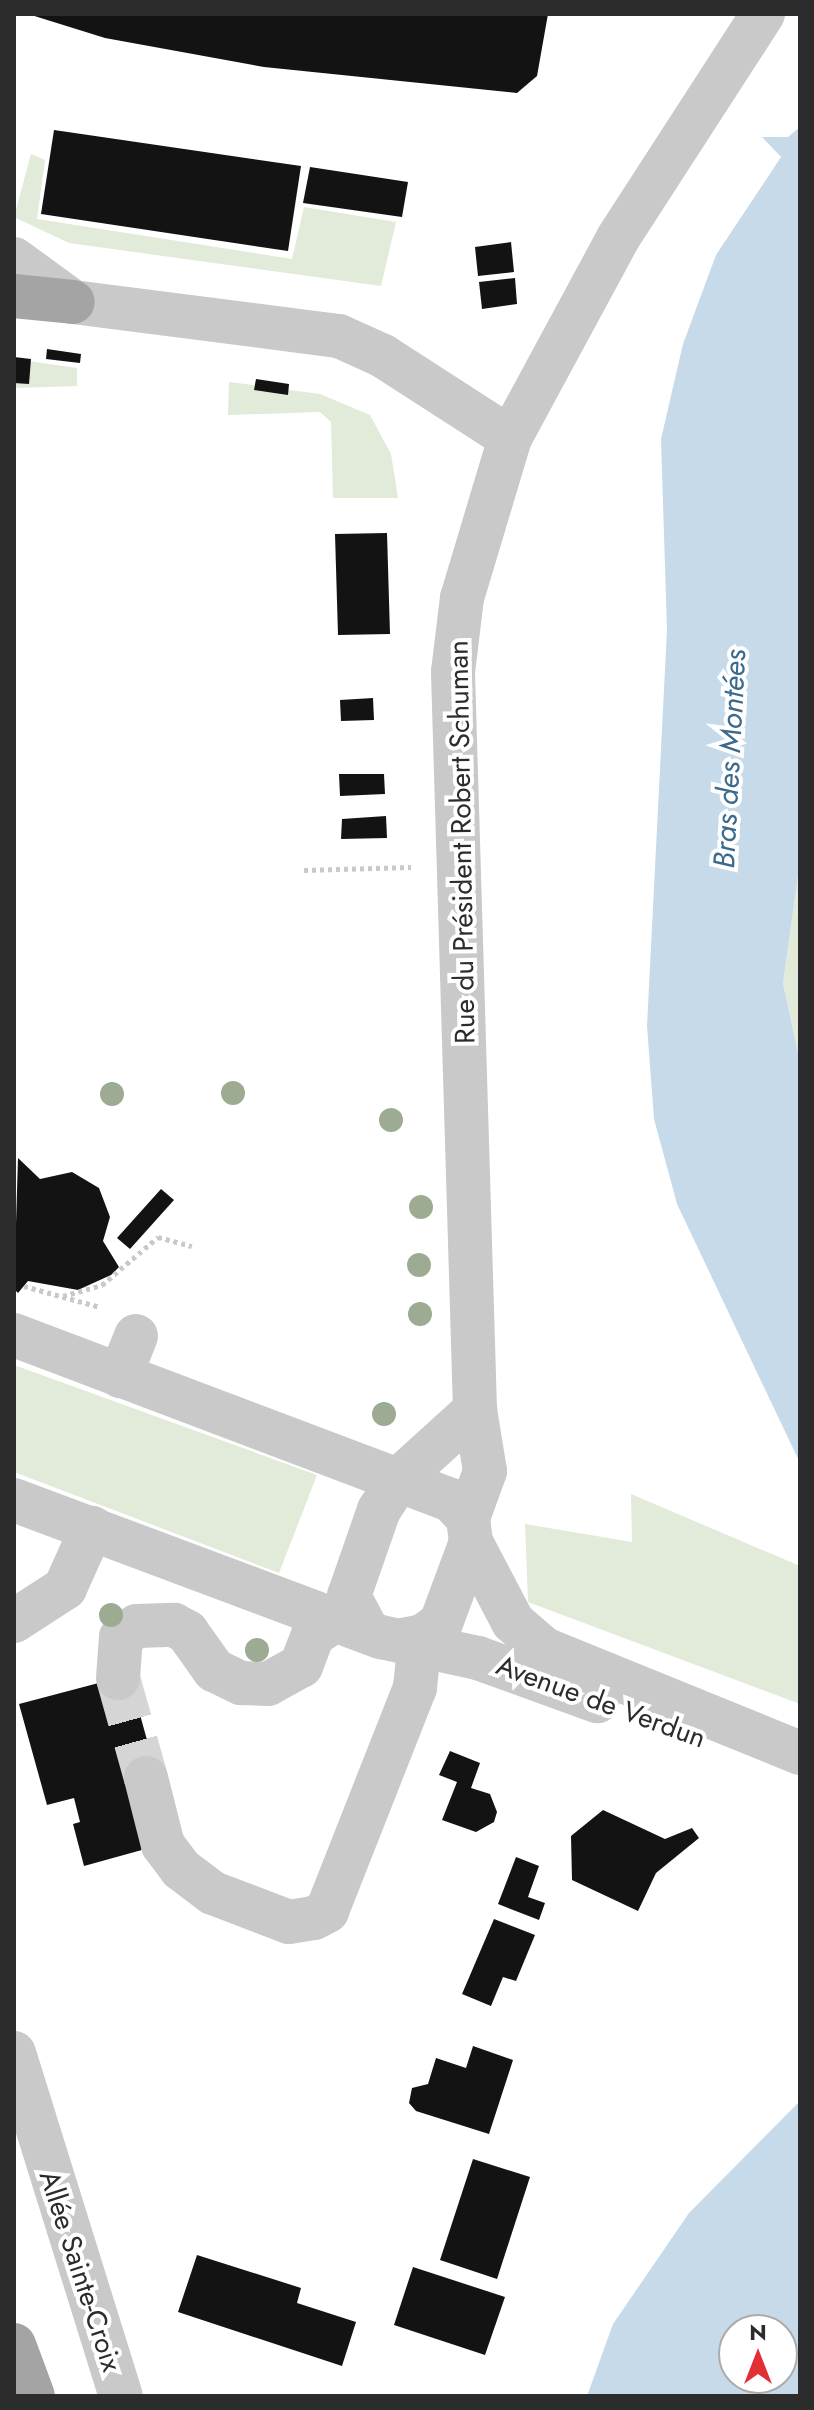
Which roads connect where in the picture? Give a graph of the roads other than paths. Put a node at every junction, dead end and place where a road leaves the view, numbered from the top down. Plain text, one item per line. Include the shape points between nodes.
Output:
1 (763, 14) edge
2 (14, 259) edge
3 (14, 296) edge
4 (73, 302) junction
5 (510, 438) junction
6 (14, 1335) edge
7 (136, 1336) dead end
8 (120, 1376) junction
9 (475, 1410) junction
10 (399, 1479) junction
11 (14, 1500) edge
12 (92, 1528) junction
13 (470, 1530) junction
14 (14, 1621) edge
15 (381, 1635) junction
16 (118, 1678) tunnel mouth
17 (800, 1753) edge
18 (800, 1767) edge
19 (146, 1778) tunnel mouth
20 (14, 2053) edge
21 (14, 2345) edge
22 (33, 2396) edge
23 (121, 2396) edge

1 - 5 street, Rue du Président Robert Schuman via 618,238
2 - 4 street
3 - 4 main road
4 - 5 street via 339,336 383,356
5 - 9 street, Rue du Président Robert Schuman via 462,598 453,672
6 - 8 street, Avenue de Verdun
7 - 8 street
8 - 10 street, Avenue de Verdun
9 - 10 street
9 - 13 street, Rue du Président Robert Schuman via 485,1471
10 - 13 street, Avenue de Verdun via 451,1500
10 - 15 street via 353,1577 352,1612
11 - 12 street, Avenue de Verdun
12 - 14 street via 65,1588
12 - 15 street, Avenue de Verdun
13 - 15 street via 441,1623 423,1636
13 - 17 street, Avenue de Verdun via 513,1622 544,1649
15 - 16 street via 313,1635 301,1666 268,1684 241,1683 214,1670 187,1632 151,1623 121,1637
15 - 18 street, Avenue de Verdun via 478,1658 735,1751
15 - 19 street via 415,1688 327,1911 289,1922 213,1893 181,1869 163,1845
20 - 23 street, Allée Sainte-Croix
21 - 22 main road

